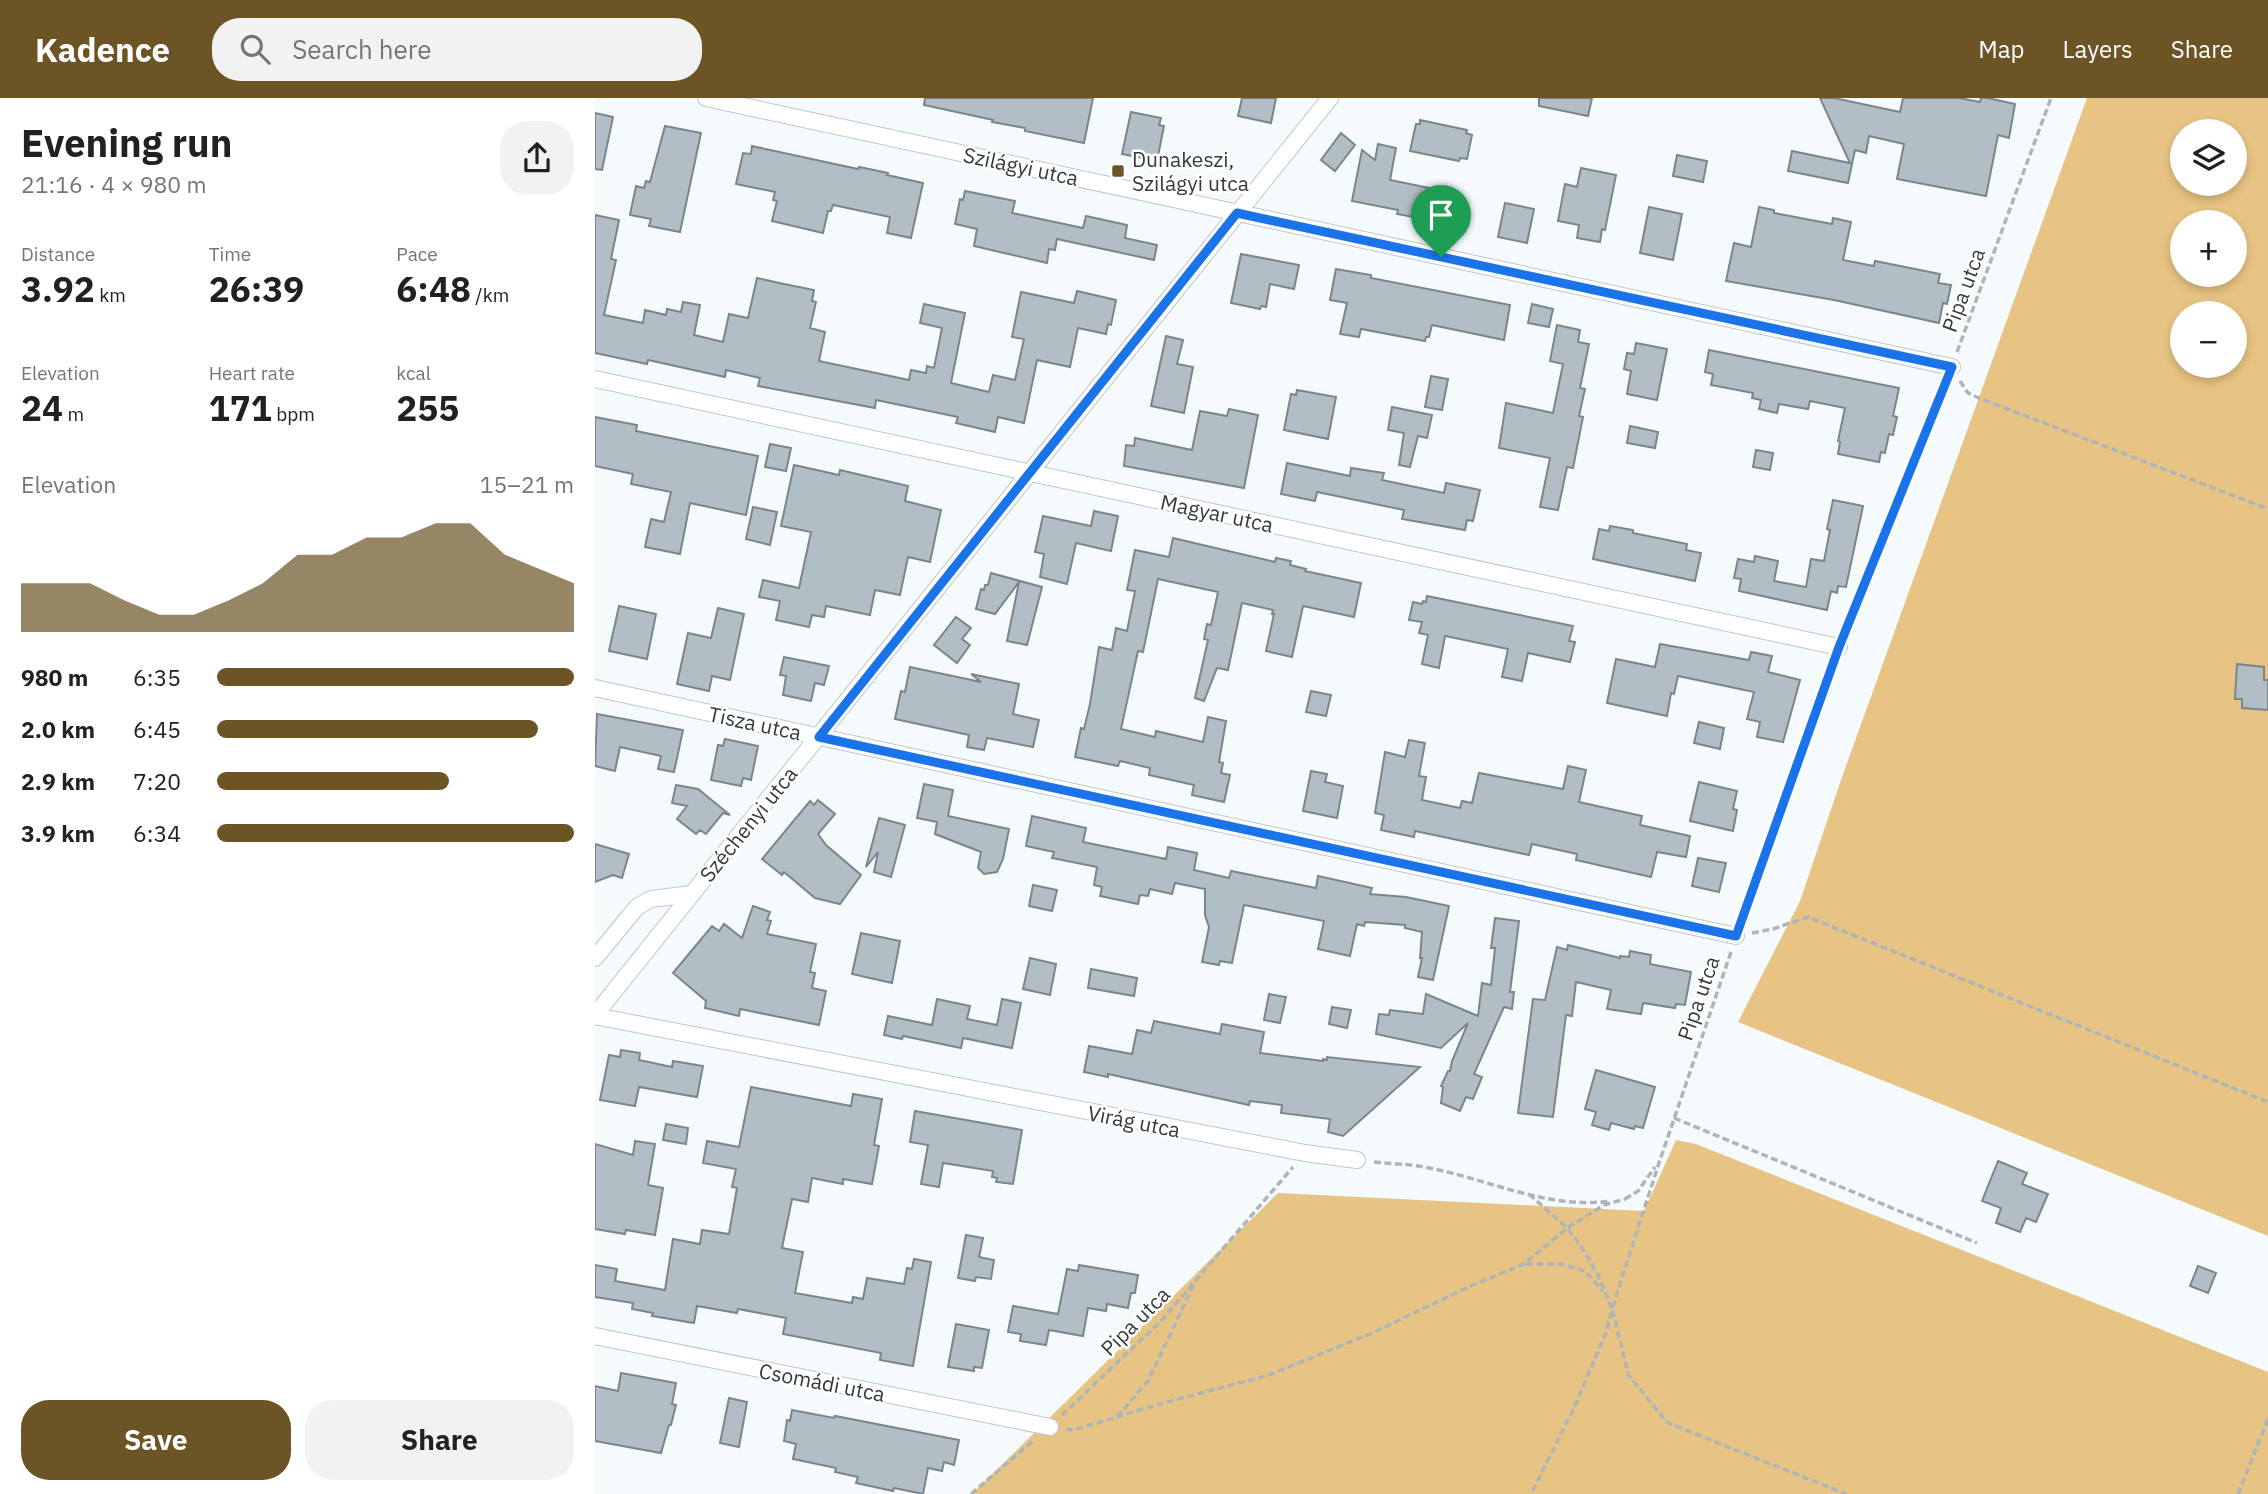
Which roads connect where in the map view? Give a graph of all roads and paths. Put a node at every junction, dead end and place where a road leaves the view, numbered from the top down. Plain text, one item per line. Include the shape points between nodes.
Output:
1 (706, 98) edge
2 (1329, 98) edge
3 (2051, 98) edge
4 (1237, 213) junction
5 (1952, 367) junction
6 (595, 379) edge
7 (1028, 473) junction
8 (2268, 509) edge
9 (1839, 647) junction
10 (595, 688) edge
11 (819, 737) junction
12 (692, 894) junction
13 (1736, 936) junction
14 (595, 958) edge
15 (595, 1016) edge
16 (2268, 1102) edge
17 (1674, 1118) junction
18 (1305, 1153) junction
19 (1357, 1160) joint
20 (1658, 1163) junction
21 (1529, 1194) junction
22 (1625, 1199) junction
23 (1567, 1228) junction
24 (1977, 1243) dead end
25 (1524, 1264) junction
26 (1196, 1281) junction
27 (1606, 1294) junction
28 (1612, 1309) junction
29 (595, 1336) edge
30 (1117, 1418) junction
31 (2268, 1419) edge
32 (1049, 1427) junction
33 (971, 1494) edge
34 (1531, 1494) edge
35 (1846, 1494) edge
36 (2238, 1494) edge

1 - 4 street, Szilágyi utca
2 - 4 street, Széchenyi utca
3 - 5 path, Pipa utca
4 - 5 street, Szilágyi utca
4 - 7 street, Széchenyi utca
5 - 8 path via 1968,393
5 - 9 path, Pipa utca
6 - 7 street, Magyar utca
7 - 9 street, Magyar utca
7 - 11 street, Széchenyi utca
9 - 13 path, Pipa utca
10 - 11 street, Tisza utca
11 - 12 street, Széchenyi utca
11 - 13 street, Tisza utca
12 - 14 street, Széchenyi utca via 651,899 637,907
12 - 15 street, Széchenyi utca
13 - 16 path via 1808,917
13 - 17 path, Pipa utca
15 - 18 street, Virág utca
17 - 20 path, Pipa utca
17 - 24 path
18 - 19 street, Virág utca
18 - 26 path, Pipa utca
19 - 21 path via 1429,1168
20 - 22 path via 1638,1191
20 - 28 path
21 - 22 path via 1596,1203
21 - 23 path
22 - 23 path via 1604,1205
23 - 25 path
23 - 27 path
25 - 27 path via 1561,1264 1585,1271
25 - 30 path via 1269,1375
26 - 30 path via 1148,1381
26 - 32 path, Pipa utca via 1161,1321
27 - 28 path
28 - 34 path via 1574,1408
28 - 35 path via 1629,1376 1668,1423
29 - 32 street, Csomádi utca
30 - 32 path via 1074,1430
31 - 36 path
32 - 33 path, Pipa utca

